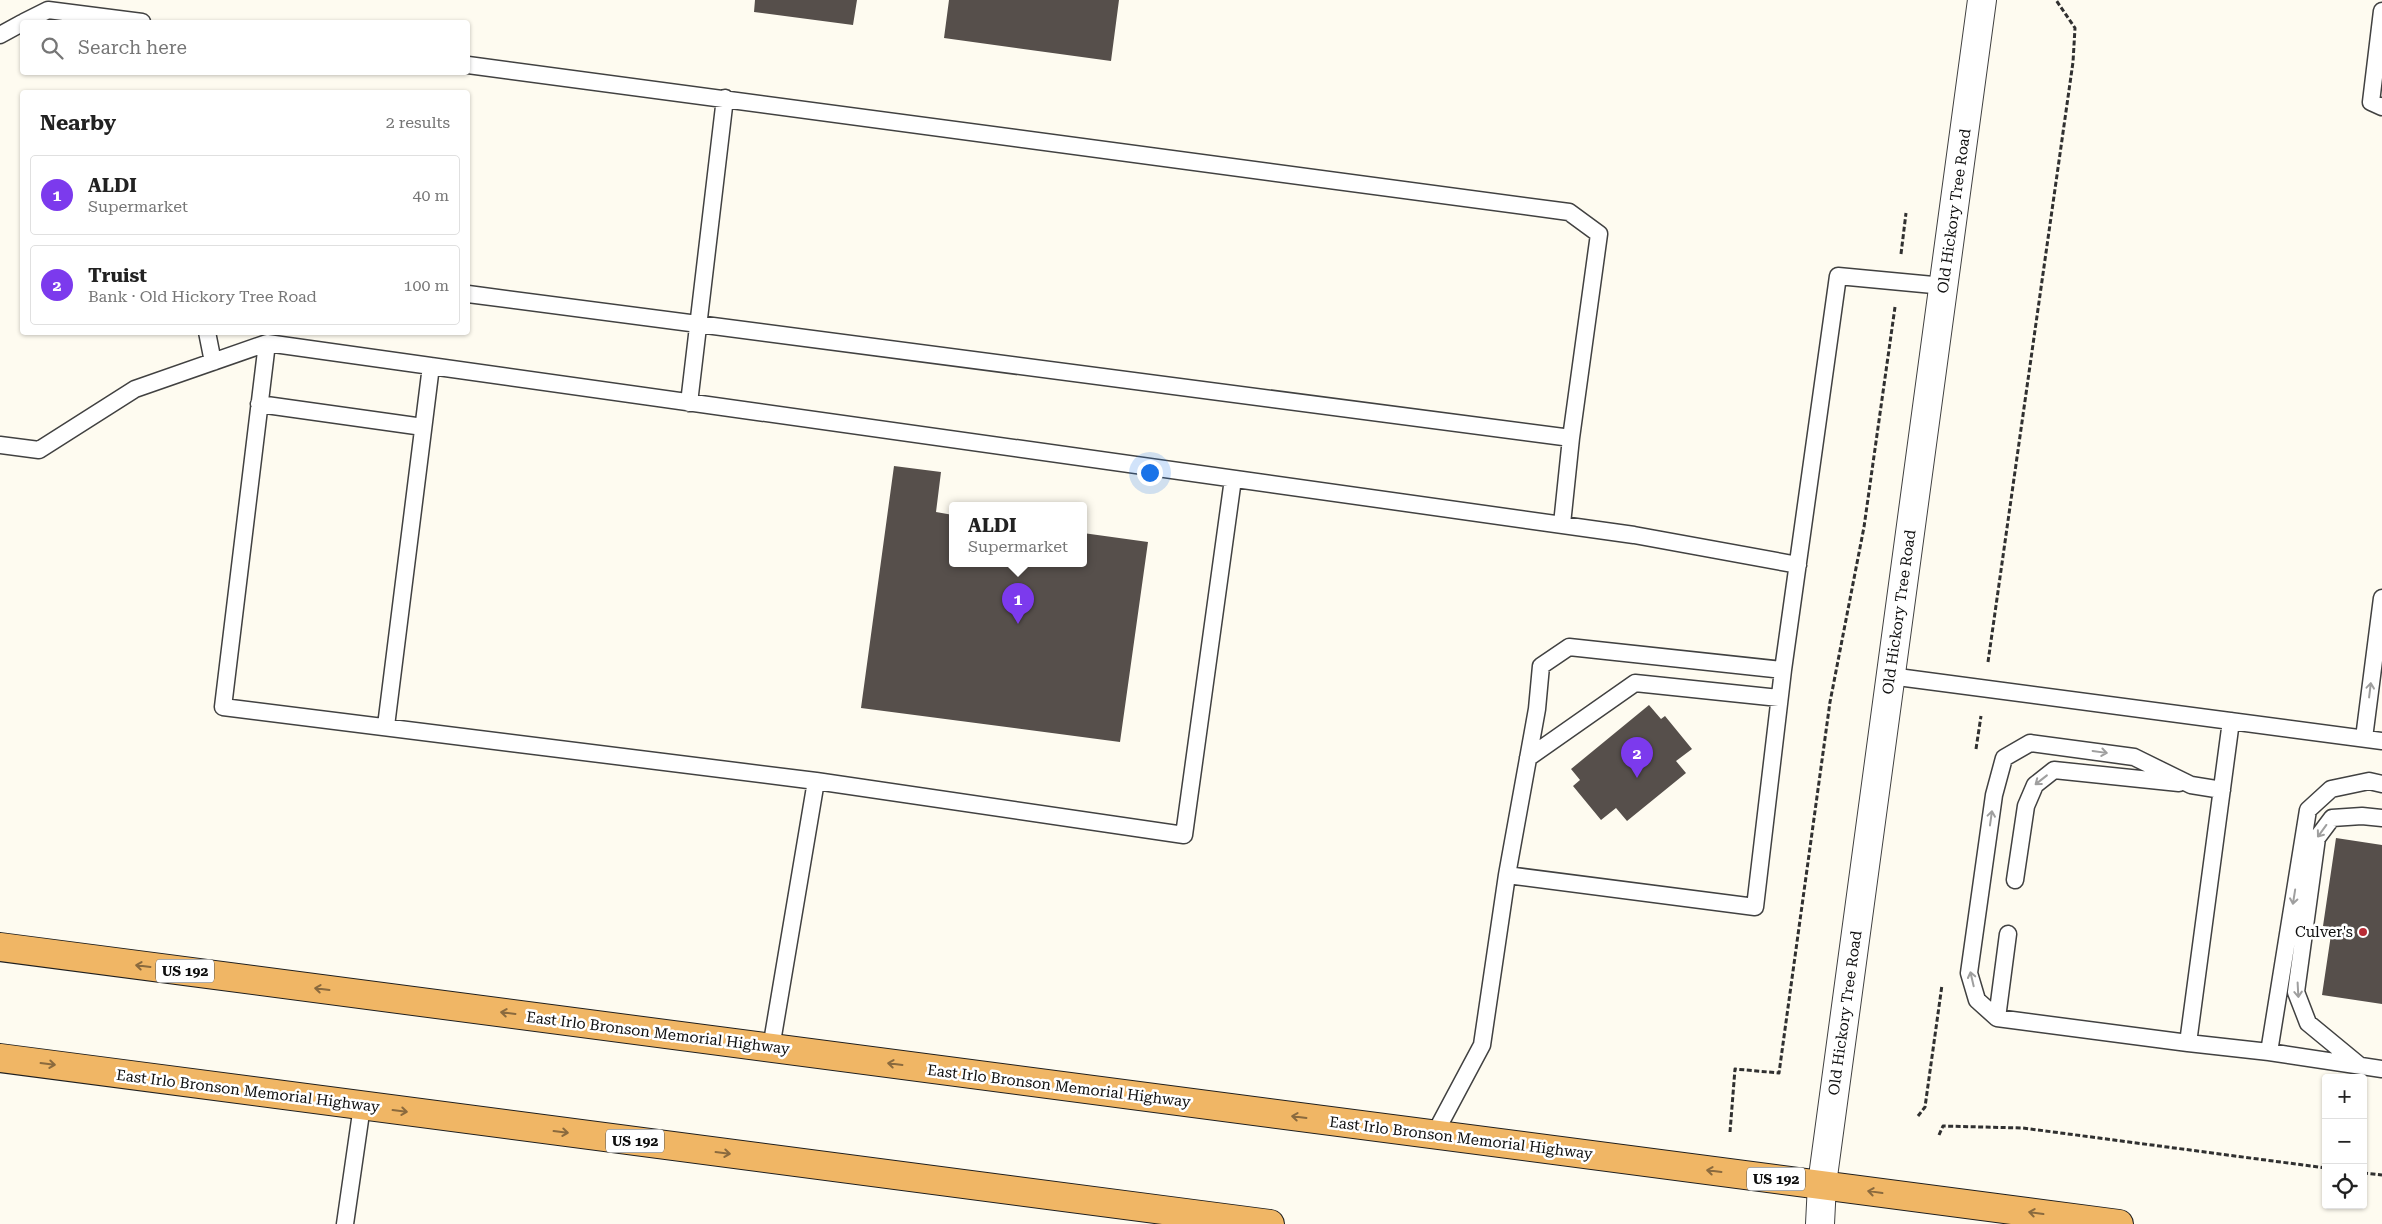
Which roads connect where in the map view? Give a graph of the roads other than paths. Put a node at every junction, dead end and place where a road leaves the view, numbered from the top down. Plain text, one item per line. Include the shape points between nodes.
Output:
1 (1982, 0) edge
2 (2382, 11) edge
3 (29, 20) edge
4 (126, 20) edge
5 (20, 25) edge
6 (0, 35) edge
7 (470, 65) edge
8 (725, 98) junction
9 (2382, 107) edge
10 (1944, 286) junction
11 (470, 294) edge
12 (697, 323) junction
13 (208, 335) edge
14 (267, 343) junction
15 (213, 362) junction
16 (431, 366) junction
17 (689, 403) junction
18 (259, 404) junction
19 (423, 427) junction
20 (1570, 438) junction
21 (0, 445) edge
22 (1233, 479) junction
23 (1562, 524) junction
24 (1798, 565) junction
25 (2382, 598) edge
26 (1783, 670) junction
27 (1890, 676) junction
28 (1779, 698) junction
29 (2231, 721) junction
30 (386, 726) junction
31 (2364, 738) junction
32 (2382, 741) edge
33 (1528, 758) junction
34 (816, 782) junction
35 (2382, 784) edge
36 (2191, 785) junction
37 (2222, 790) junction
38 (2382, 818) edge
39 (1507, 875) junction
40 (2015, 880) dead end
41 (2008, 934) dead end
42 (0, 947) edge
43 (1997, 1018) junction
44 (2188, 1043) junction
45 (771, 1048) junction
46 (2269, 1052) junction
47 (0, 1058) edge
48 (2360, 1066) junction
49 (2382, 1069) edge
50 (362, 1106) junction
51 (1434, 1135) junction
52 (1822, 1184) junction
53 (345, 1224) edge
54 (1270, 1224) edge
55 (1820, 1224) edge
56 (2119, 1224) edge

1 - 10 street, Old Hickory Tree Road
2 - 9 lane via 2370,102
3 - 4 lane via 48,10
5 - 6 lane
7 - 8 lane
8 - 12 lane
8 - 20 lane via 1570,212 1599,234
10 - 24 lane via 1838,276
10 - 27 street, Old Hickory Tree Road
11 - 12 lane
12 - 17 lane
12 - 20 lane
13 - 15 lane
14 - 15 lane
14 - 16 lane
14 - 18 lane
15 - 21 lane via 136,390 39,450
16 - 17 lane
16 - 19 lane
17 - 22 lane
18 - 19 lane
18 - 30 lane via 223,707
19 - 30 lane
20 - 23 lane
22 - 23 lane
22 - 34 lane via 1184,835
23 - 24 lane
24 - 26 lane
31 -> 25 lane
26 - 28 lane
26 - 33 lane via 1569,646 1541,666
27 - 29 lane
27 - 52 street, Old Hickory Tree Road
28 - 33 lane via 1635,683
28 - 39 lane via 1754,906
29 - 31 lane
29 - 37 lane
30 - 34 lane
31 - 32 lane
33 - 39 lane
34 - 45 lane
35 -> 46 lane via 2369,781 2331,789 2308,810
36 - 37 lane
36 -> 40 lane via 2054,770 2035,785 2026,806
43 -> 36 lane via 1978,1000 1969,973 1994,795 2004,758 2030,743 2134,757
37 - 44 lane
38 -> 48 lane via 2332,818 2317,838 2296,992 2308,1023
39 - 51 lane via 1482,1045
41 - 43 lane
45 -> 42 highway, East Irlo Bronson Memorial Highway / US 192
43 - 44 lane
44 - 46 lane
51 -> 45 highway, East Irlo Bronson Memorial Highway / US 192
46 - 48 lane
47 -> 50 highway, East Irlo Bronson Memorial Highway / US 192
48 - 49 lane
50 - 53 lane
50 -> 54 highway, East Irlo Bronson Memorial Highway / US 192
52 -> 51 highway, East Irlo Bronson Memorial Highway / US 192
52 - 55 street, Old Hickory Tree Road
56 -> 52 highway, East Irlo Bronson Memorial Highway / US 192

